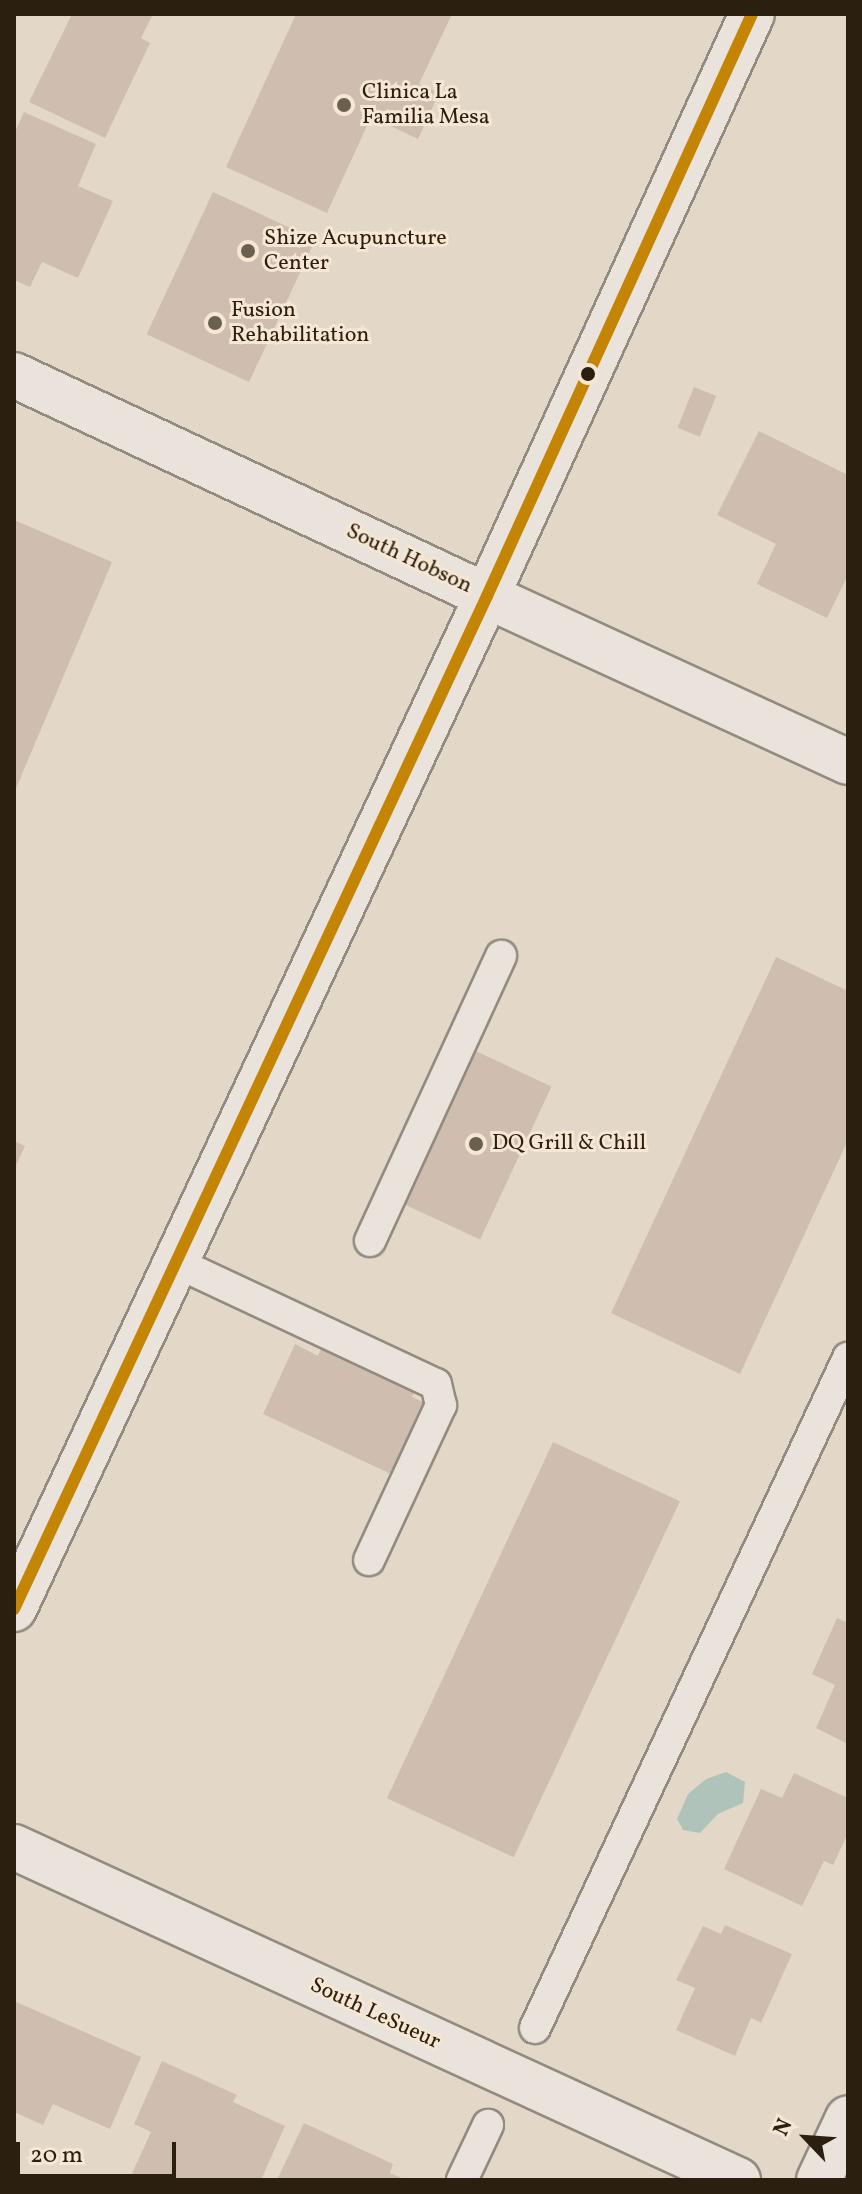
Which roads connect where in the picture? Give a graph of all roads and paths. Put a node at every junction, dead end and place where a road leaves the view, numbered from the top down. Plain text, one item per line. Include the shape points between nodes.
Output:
1 (752, 14) edge
2 (14, 375) edge
3 (487, 596) junction
4 (848, 762) edge
5 (501, 956) dead end
6 (370, 1241) dead end
7 (175, 1262) junction
8 (848, 1358) edge
9 (369, 1560) dead end
10 (14, 1609) edge
11 (14, 1847) edge
12 (535, 2028) dead end
13 (848, 2118) edge
14 (488, 2125) dead end
15 (462, 2180) edge
16 (738, 2180) edge
17 (819, 2180) edge

1 - 3 street
2 - 3 street, South Hobson
3 - 4 street, South Hobson
3 - 7 street
5 - 6 lane
7 - 9 lane via 436,1384 441,1405
7 - 10 street
8 - 12 lane
11 - 16 street, South LeSueur
13 - 17 street
14 - 15 lane

